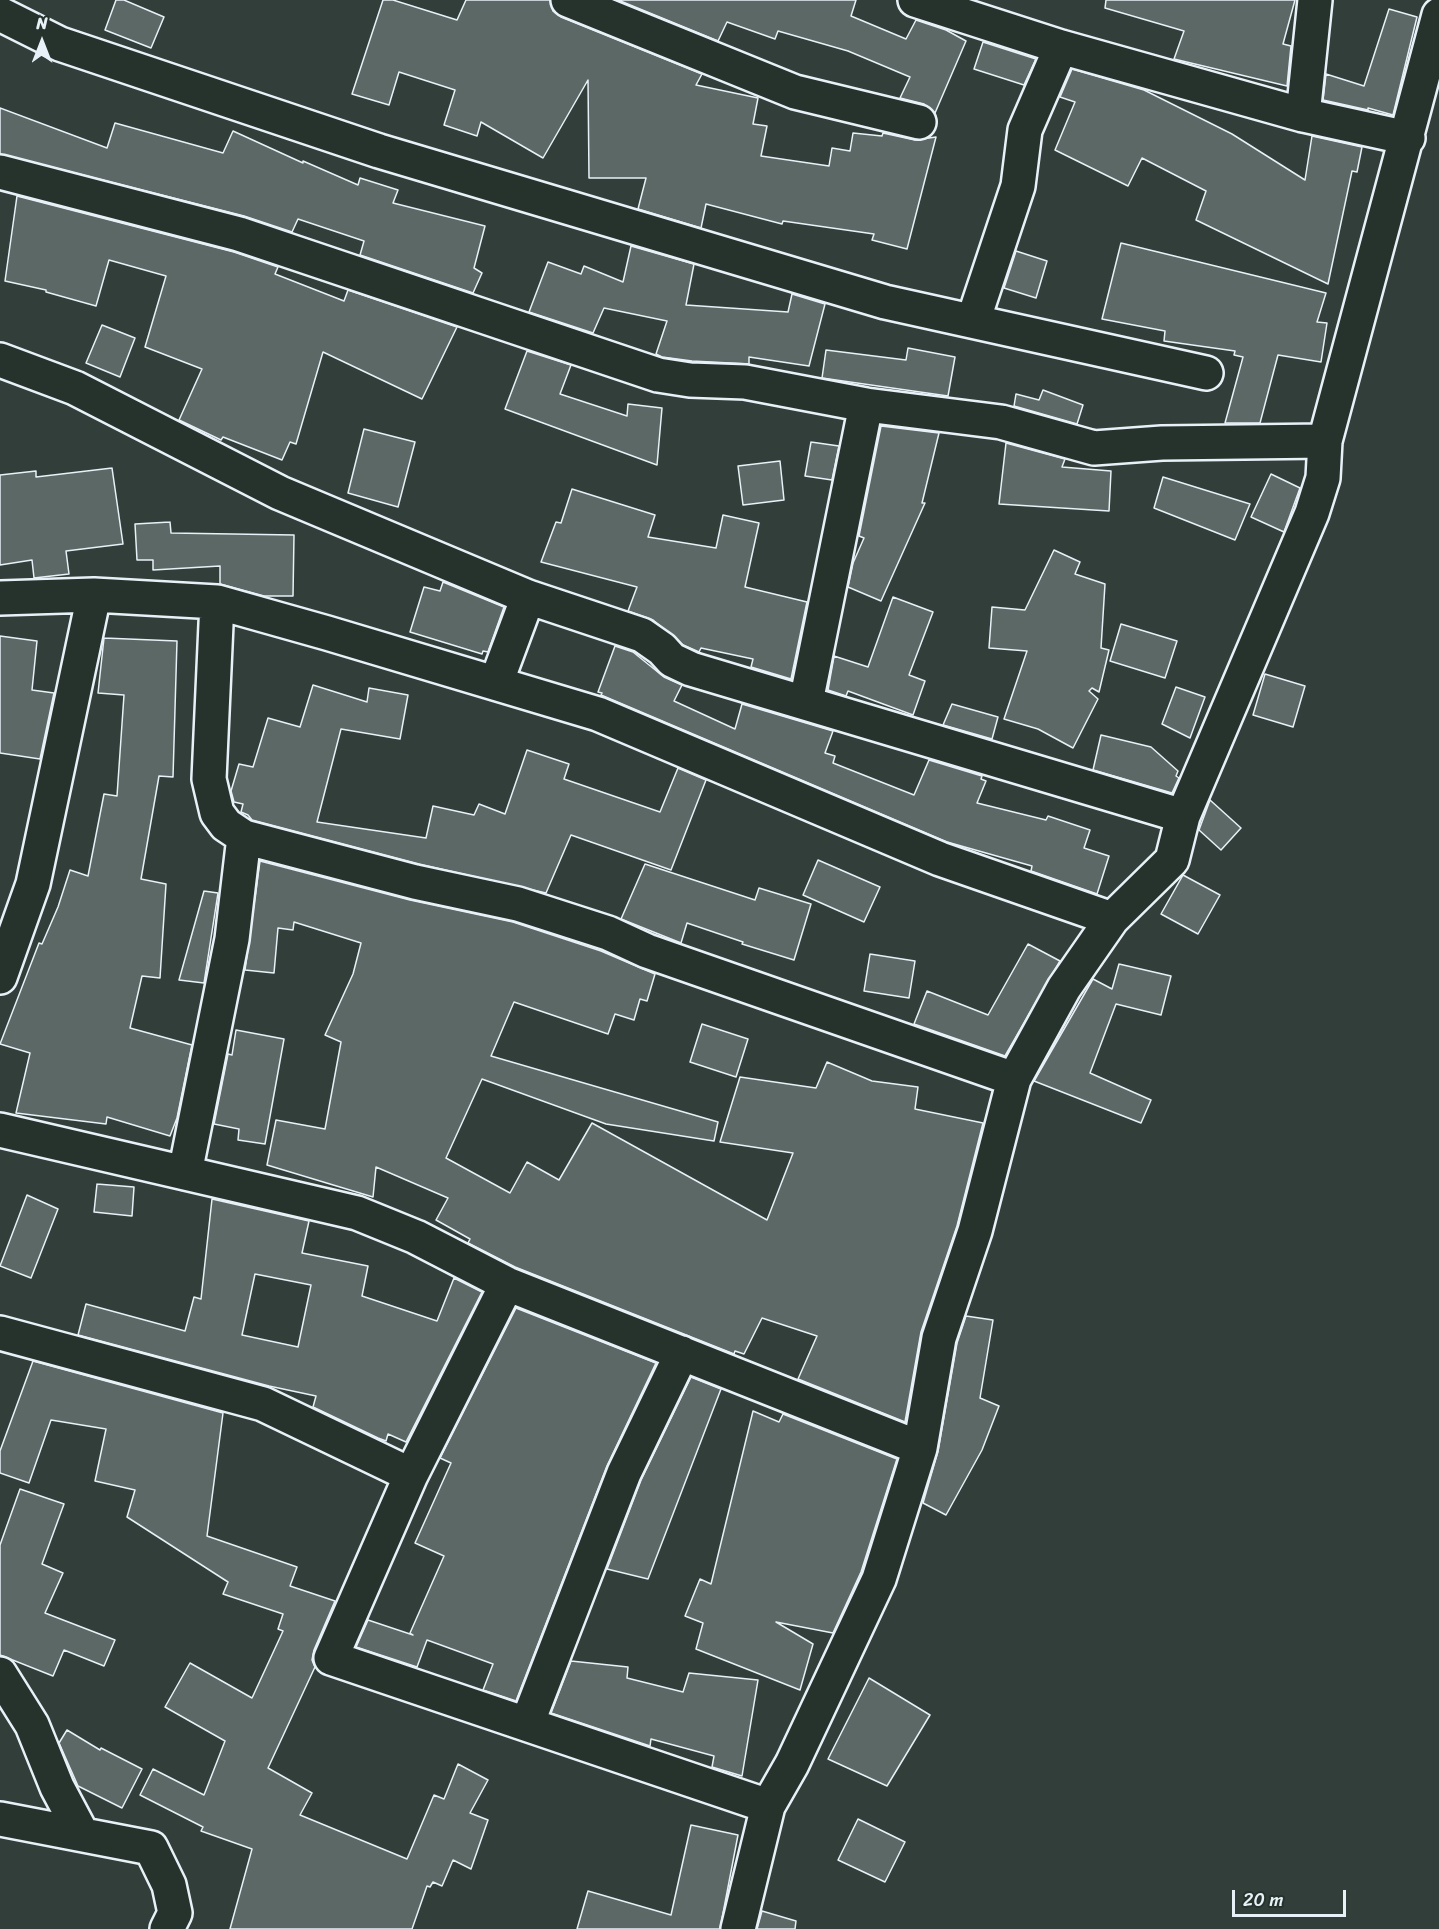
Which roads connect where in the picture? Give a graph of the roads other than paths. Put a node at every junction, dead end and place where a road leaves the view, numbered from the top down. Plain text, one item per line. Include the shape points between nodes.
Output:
1 (568, 0) edge
2 (915, 0) edge
3 (1315, 0) edge
4 (0, 14) edge
5 (1439, 15) edge
6 (1061, 47) junction
7 (1304, 115) junction
8 (919, 122) dead end
9 (1408, 138) junction
10 (1, 178) edge
11 (973, 321) junction
12 (0, 360) edge
13 (1206, 374) dead end
14 (866, 405) junction
15 (1325, 441) junction
16 (94, 595) junction
17 (528, 597) junction
18 (0, 598) edge
19 (217, 602) junction
20 (496, 683) junction
21 (806, 702) junction
22 (1183, 816) junction
23 (244, 837) junction
24 (1112, 919) junction
25 (0, 977) edge
26 (1014, 1079) junction
27 (0, 1130) edge
28 (185, 1173) junction
29 (507, 1284) junction
30 (0, 1333) edge
31 (682, 1353) junction
32 (920, 1448) junction
33 (411, 1474) junction
34 (0, 1674) edge
35 (527, 1724) junction
36 (768, 1806) junction
37 (0, 1819) edge
38 (82, 1834) junction
39 (167, 1929) edge
40 (738, 1929) edge

1 - 8 street via 795,92
2 - 6 street
3 - 7 street
4 - 11 street via 60,44 379,151 885,302
5 - 9 street
6 - 7 street
6 - 11 street via 1025,130 1018,186
7 - 9 street
9 - 15 street
10 - 14 street via 239,234 658,375 745,382
11 - 13 street
12 - 17 street via 75,388 280,493
14 - 15 street via 1001,422 1094,448
14 - 21 street
15 - 22 street via 1323,478 1312,513
16 - 18 street
16 - 19 street
16 - 25 street via 33,884
17 - 20 street
17 - 21 street via 642,635 672,660 691,669
19 - 20 street
19 - 23 street via 209,779 217,813
20 - 24 street via 598,714 940,859
21 - 22 street
22 - 24 street via 1172,860
23 - 26 street via 415,882 518,904
23 - 28 street via 232,939
24 - 26 street via 1064,988
26 - 32 street via 975,1231 939,1338
27 - 28 street
28 - 29 street via 357,1213 437,1247
29 - 31 street
29 - 33 street
30 - 33 street via 263,1404
31 - 32 street
31 - 35 street via 624,1473
32 - 36 street via 879,1579 792,1764
33 - 35 street via 331,1658
34 - 38 street via 32,1725 57,1787
35 - 36 street
36 - 40 street
37 - 38 street
38 - 39 street via 151,1848 169,1885 175,1913

